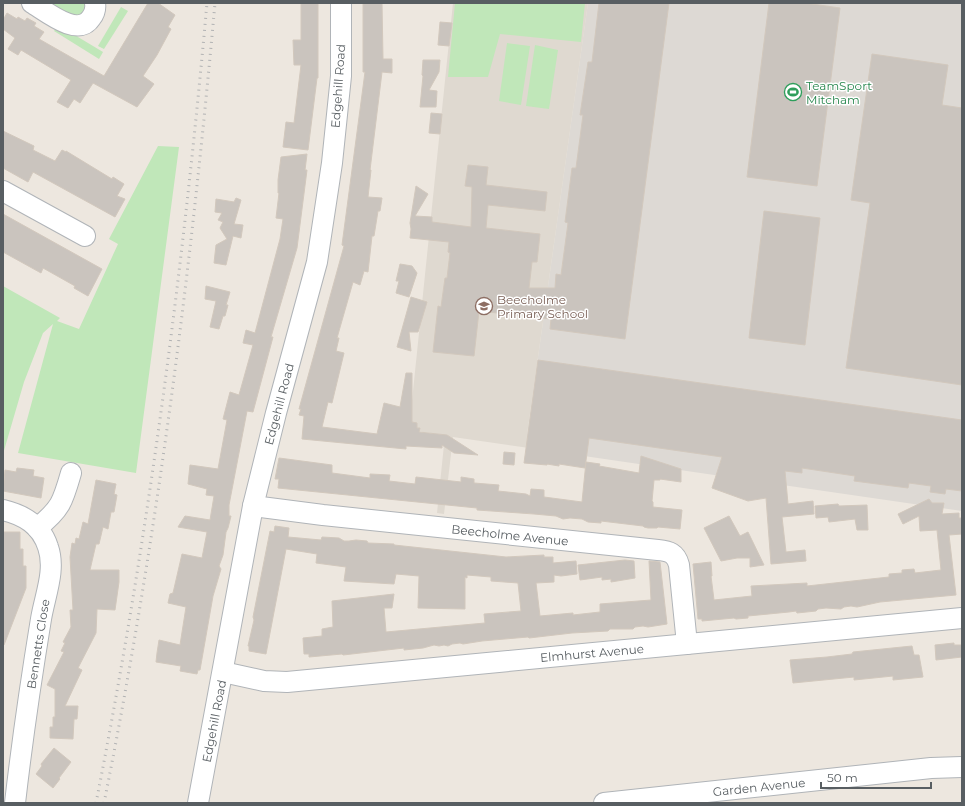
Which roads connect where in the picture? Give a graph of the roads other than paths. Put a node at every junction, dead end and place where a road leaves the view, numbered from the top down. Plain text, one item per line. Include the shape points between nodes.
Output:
1 (32, 3) edge
2 (95, 3) edge
3 (341, 3) edge
4 (3, 191) edge
5 (85, 236) dead end
6 (71, 473) dead end
7 (253, 506) junction
8 (3, 510) edge
9 (37, 528) junction
10 (962, 618) edge
11 (687, 644) junction
12 (223, 672) junction
13 (962, 768) edge
14 (14, 803) edge
15 (198, 803) edge
16 (604, 803) edge

1 - 2 street via 67,24 78,26 93,16
3 - 7 street, Edgehill Road via 341,76 321,244
4 - 5 street
6 - 9 street via 61,503
7 - 11 street, Beecholme Avenue via 670,552 675,555 680,565
7 - 12 street, Edgehill Road
8 - 9 street, Bennetts Close via 24,517
9 - 14 street, Bennetts Close via 44,536 51,568 41,618
10 - 11 street, Elmhurst Avenue
11 - 12 street, Elmhurst Avenue via 286,682 264,681
12 - 15 street, Edgehill Road
13 - 16 street, Garden Avenue via 931,768

